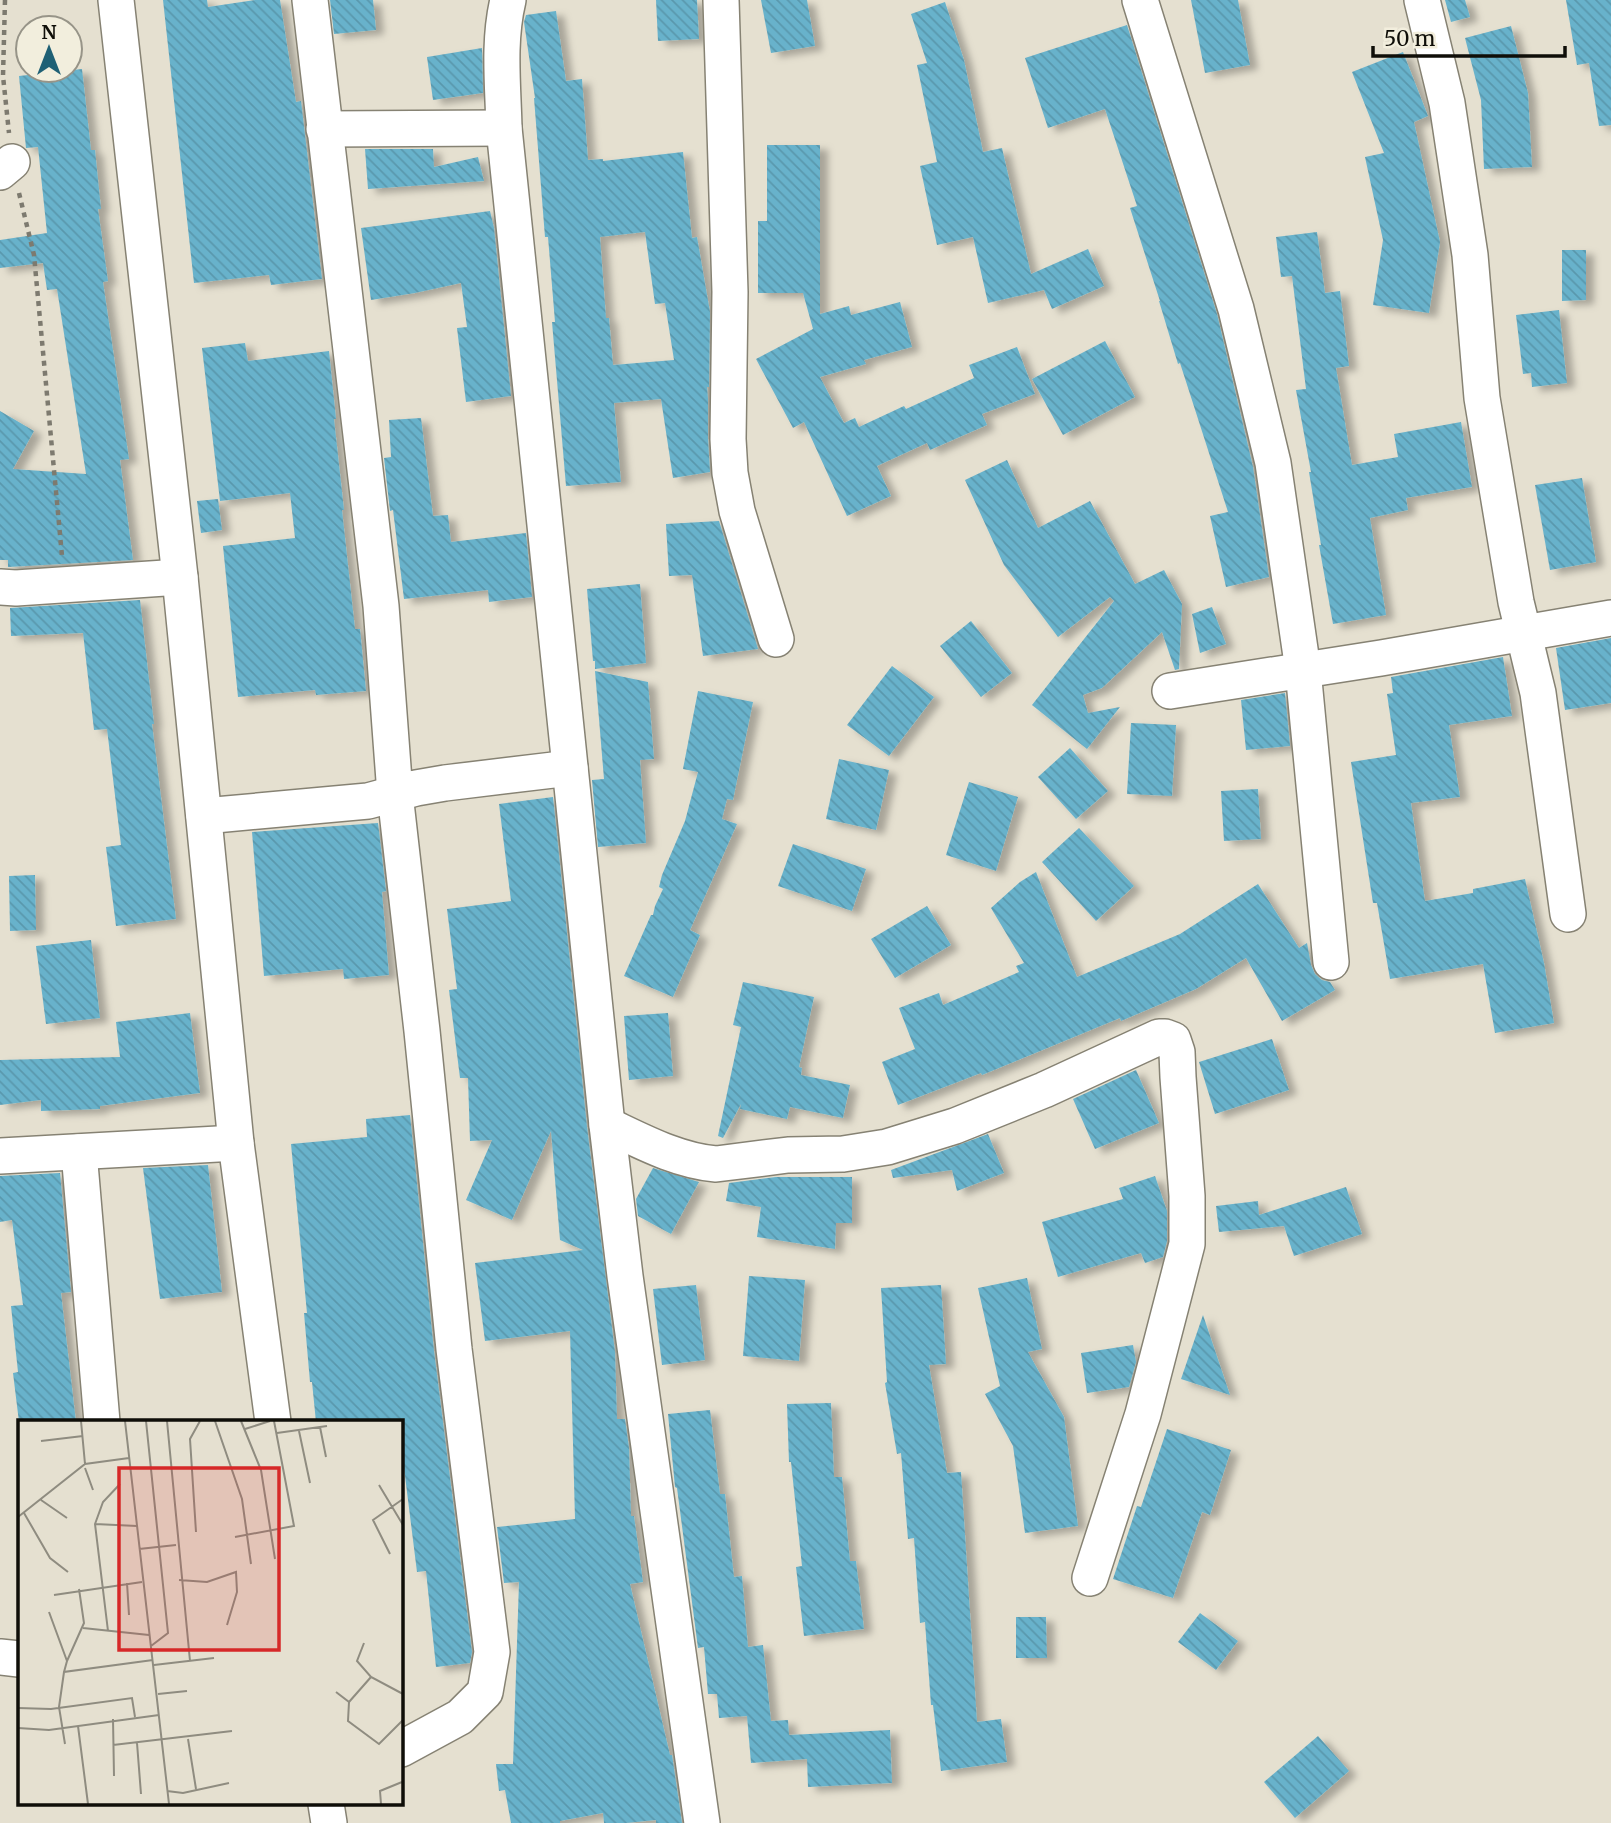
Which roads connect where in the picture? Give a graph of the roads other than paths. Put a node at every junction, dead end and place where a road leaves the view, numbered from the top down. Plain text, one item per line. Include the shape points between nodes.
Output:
1 (116, 0) edge
2 (310, 0) edge
3 (508, 0) edge
4 (721, 0) edge
5 (1140, 0) edge
6 (1422, 0) edge
7 (505, 128) junction
8 (324, 130) junction
9 (180, 577) junction
10 (0, 587) edge
11 (1611, 618) edge
12 (1524, 633) junction
13 (776, 639) dead end
14 (1303, 670) junction
15 (1170, 691) dead end
16 (570, 768) junction
17 (395, 794) junction
18 (204, 816) junction
19 (1568, 914) dead end
20 (1331, 962) dead end
21 (607, 1125) junction
22 (236, 1143) junction
23 (79, 1152) junction
24 (0, 1156) edge
25 (102, 1420) edge
26 (273, 1420) edge
27 (1090, 1578) dead end
28 (0, 1657) edge
29 (18, 1659) edge
30 (402, 1748) edge
31 (702, 1823) edge

1 - 9 street
2 - 8 street
3 - 7 street via 502,47
4 - 13 street via 730,473
5 - 14 street via 1236,309 1273,463
6 - 12 street via 1447,103 1470,255 1482,398
7 - 8 street
7 - 16 street
8 - 17 street via 381,606
9 - 10 street
9 - 18 street
11 - 12 street
12 - 14 street
12 - 19 street via 1538,693
14 - 15 street
14 - 20 street
16 - 17 street via 445,783
16 - 21 street
17 - 18 street via 368,801
17 - 30 street via 454,1349 492,1653 485,1692 460,1717
18 - 22 street
21 - 27 street via 705,1163 865,1151 955,1126 1159,1037 1174,1040 1187,1244 1143,1414
21 - 31 street
22 - 23 street
22 - 26 street
23 - 24 street
23 - 25 street
28 - 29 street

